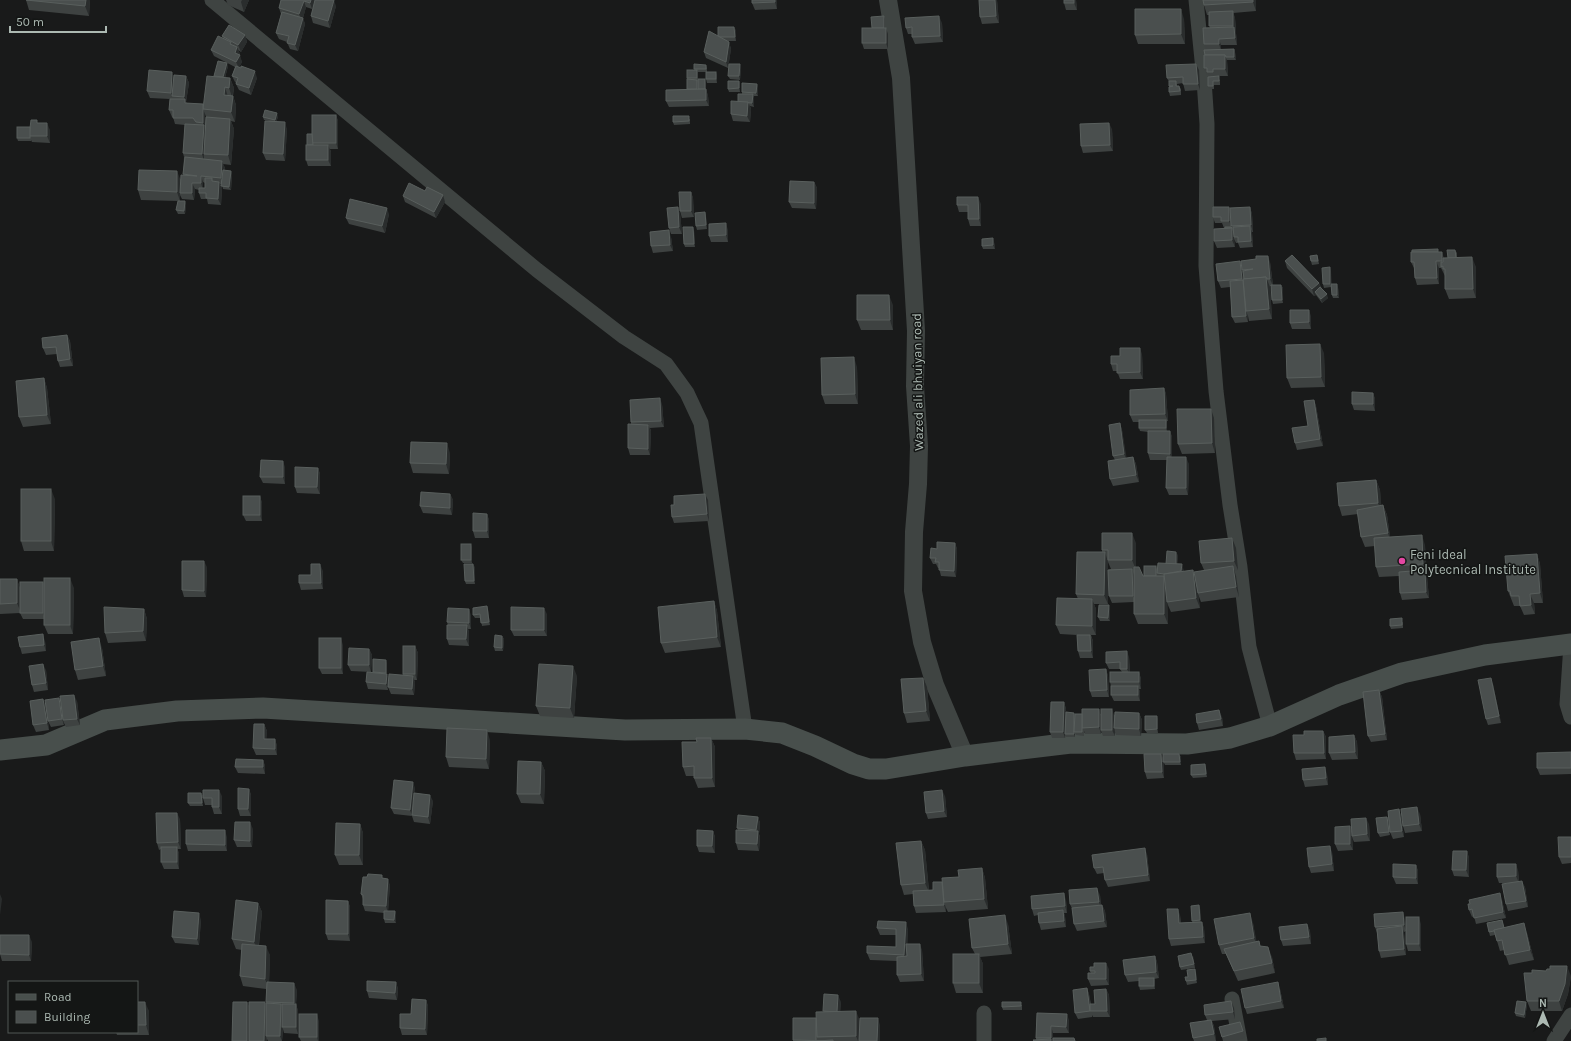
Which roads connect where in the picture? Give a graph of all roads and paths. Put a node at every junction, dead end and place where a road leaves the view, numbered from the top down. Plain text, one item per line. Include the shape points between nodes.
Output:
1 (212, 0) edge
2 (888, 0) edge
3 (1196, 0) edge
4 (1571, 644) edge
5 (1571, 717) edge
6 (1270, 726) junction
7 (745, 729) junction
8 (0, 750) edge
9 (965, 756) junction
10 (1232, 999) dead end
11 (984, 1013) dead end
12 (1571, 1015) edge
13 (984, 1041) edge
14 (1240, 1041) edge
15 (1554, 1041) edge

1 - 7 street via 537,270 624,337 666,364 687,393 701,423
2 - 9 street, Wazed ali bhuiyan road via 901,78 916,330 915,386 919,446 913,591 922,642 935,685
3 - 6 street via 1207,124 1206,266 1216,391 1249,647
4 - 5 street via 1567,704
4 - 6 main road via 1485,655 1402,673 1339,695
6 - 9 main road via 1230,738 1188,744 1071,743
7 - 8 main road via 625,730 263,708 177,711 105,720 46,745
7 - 9 main road via 782,733 868,769 886,769
10 - 14 street
11 - 13 street
12 - 15 street

